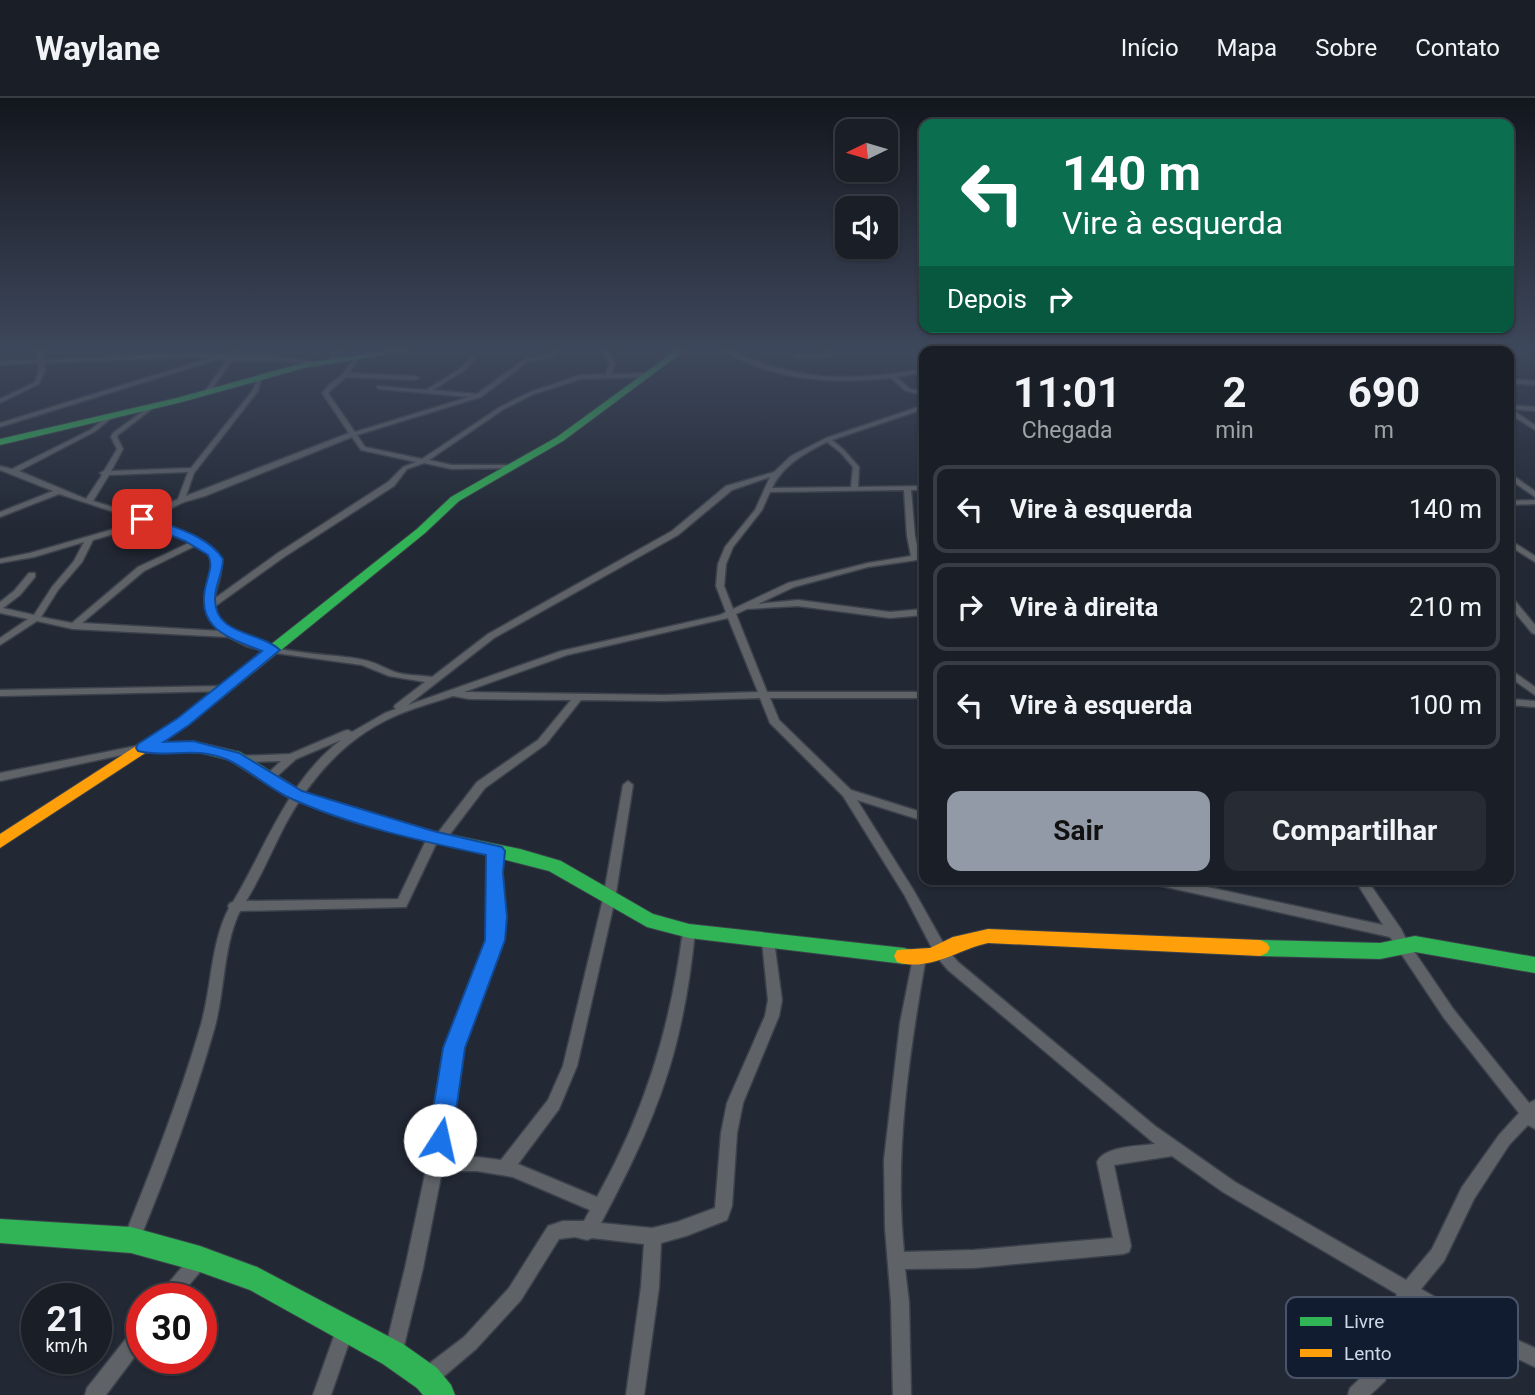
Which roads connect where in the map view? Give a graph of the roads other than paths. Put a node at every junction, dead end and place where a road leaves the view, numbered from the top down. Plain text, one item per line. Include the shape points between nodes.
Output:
1 (44, 412) edge
2 (131, 412) edge
3 (145, 412) edge
4 (239, 412) edge
5 (336, 412) edge
6 (428, 412) edge
7 (497, 412) edge
8 (597, 412) edge
9 (911, 412) edge
10 (1514, 413) edge
11 (111, 416) junction
12 (0, 425) edge
13 (1535, 429) edge
14 (351, 435) junction
15 (828, 440) junction
16 (0, 442) edge
17 (422, 462) junction
18 (512, 467) junction
19 (193, 470) junction
20 (5, 471) edge
21 (104, 473) junction
22 (777, 473) junction
23 (755, 479) junction
24 (1514, 479) edge
25 (770, 487) junction
26 (854, 488) junction
27 (908, 488) junction
28 (919, 488) edge
29 (59, 491) junction
30 (1535, 495) edge
31 (181, 500) junction
32 (88, 502) junction
33 (1535, 502) edge
34 (1514, 503) edge
35 (0, 514) edge
36 (145, 521) junction
37 (90, 538) junction
38 (197, 542) junction
39 (1514, 545) edge
40 (919, 556) edge
41 (919, 558) edge
42 (1535, 560) edge
43 (0, 561) edge
44 (32, 575) dead end
45 (1514, 605) edge
46 (210, 606) junction
47 (0, 608) edge
48 (743, 608) junction
49 (731, 612) junction
50 (919, 612) edge
51 (1522, 614) junction
52 (1535, 614) edge
53 (36, 618) junction
54 (73, 626) junction
55 (1535, 631) edge
56 (231, 634) junction
57 (0, 642) edge
58 (272, 650) junction
59 (1514, 676) edge
60 (434, 680) junction
61 (225, 689) junction
62 (1535, 692) edge
63 (0, 693) edge
64 (455, 693) junction
65 (761, 695) junction
66 (919, 695) edge
67 (579, 696) junction
68 (1514, 702) edge
69 (1535, 704) edge
70 (389, 715) junction
71 (363, 727) junction
72 (144, 748) junction
73 (292, 757) junction
74 (239, 759) junction
75 (0, 777) edge
76 (269, 777) junction
77 (628, 785) dead end
78 (847, 793) junction
79 (296, 794) junction
80 (919, 815) edge
81 (436, 838) junction
82 (0, 842) edge
83 (496, 851) junction
84 (1174, 885) edge
85 (1364, 885) edge
86 (609, 899) junction
87 (234, 906) junction
88 (689, 931) junction
89 (1399, 939) junction
90 (768, 941) junction
91 (941, 952) junction
92 (919, 957) junction
93 (1535, 965) edge
94 (1533, 1115) edge
95 (1174, 1148) junction
96 (435, 1163) junction
97 (505, 1168) junction
98 (601, 1207) junction
99 (0, 1231) edge
100 (587, 1232) junction
101 (653, 1236) junction
102 (131, 1240) junction
103 (200, 1259) junction
104 (895, 1261) junction
105 (180, 1283) edge
106 (1407, 1292) junction
107 (1405, 1297) edge
108 (1416, 1297) edge
109 (346, 1326) junction
110 (1518, 1350) edge
111 (126, 1353) edge
112 (393, 1353) junction
113 (1535, 1358) edge
114 (426, 1378) junction
115 (1374, 1378) edge
116 (94, 1395) edge
117 (322, 1395) edge
118 (441, 1395) edge
119 (635, 1395) edge
120 (902, 1395) edge
121 (1357, 1395) edge

1 - 12 street
2 - 11 street
3 - 21 street via 115,434 120,449
4 - 19 street
5 - 14 street
6 - 14 street
7 - 17 street
8 - 18 street
9 - 15 street
10 - 13 street
11 - 16 street
11 - 20 street via 92,431
14 - 17 street via 369,452
14 - 31 street
15 - 22 street
15 - 26 street via 856,467
17 - 18 street
17 - 46 street via 401,470 391,484
18 - 58 street via 456,499
19 - 21 street
19 - 31 street
20 - 29 street
21 - 32 street
22 - 23 street
22 - 25 street
23 - 25 street
23 - 60 street via 729,488 675,533 491,636
24 - 30 street
25 - 26 street
25 - 49 street via 755,515 724,553 720,586
26 - 27 street
27 - 28 street
27 - 40 street via 911,536
29 - 32 street
29 - 35 street
31 - 36 street
32 - 36 street
33 - 34 street
36 - 37 street
36 - 38 street
37 - 43 street
37 - 53 street
38 - 46 street via 217,559
38 - 54 street via 141,569
39 - 42 street
41 - 48 street via 868,565 791,585
44 - 47 street
45 - 51 street
46 - 56 street via 214,619
47 - 53 street
48 - 49 street
48 - 50 street via 798,603 890,615
49 - 64 street via 714,620 564,653
49 - 65 street
51 - 52 street
51 - 55 street
53 - 54 street
53 - 57 street
54 - 56 street
56 - 58 street
58 - 60 street via 361,662 391,674
58 - 61 street
59 - 62 street
60 - 70 street
61 - 63 street
61 - 72 street
64 - 67 street
64 - 70 street
65 - 66 street
65 - 67 street
65 - 78 street via 774,721
67 - 81 street via 542,742 481,785
68 - 69 street
70 - 71 street
71 - 73 street
71 - 79 street
72 - 74 street via 193,746
72 - 75 street
72 - 82 street
73 - 74 street
73 - 76 street
74 - 76 street
76 - 79 street
77 - 86 street
78 - 80 street
78 - 91 street
79 - 81 street
79 - 87 street
81 - 83 street
81 - 87 street via 401,904
83 - 86 street via 555,866
83 - 96 street via 495,940 454,1048
84 - 89 street
85 - 89 street
86 - 88 street via 647,919
86 - 97 street via 570,1066 554,1104
87 - 102 street via 202,1048
88 - 90 street
88 - 98 street via 670,1045 648,1113
89 - 91 street via 1380,951 988,936
89 - 93 street
89 - 94 street via 1450,1014
90 - 92 street
90 - 101 street via 775,1000 735,1103 721,1214
91 - 92 street
91 - 95 street via 953,967
92 - 104 street via 892,1160
94 - 106 street via 1504,1140 1468,1193 1438,1255
95 - 104 street via 1105,1162 1123,1245 974,1259
95 - 106 street via 1229,1187
96 - 97 street
96 - 112 street
97 - 98 street
98 - 100 street
99 - 102 street
100 - 101 street
100 - 114 street via 564,1228 554,1232 515,1294 470,1343
101 - 119 street
102 - 103 street
103 - 105 street
103 - 109 street via 257,1280
104 - 120 street
106 - 107 street
106 - 108 street
109 - 112 street
109 - 117 street
110 - 113 street
111 - 116 street
112 - 114 street
114 - 118 street
115 - 121 street

